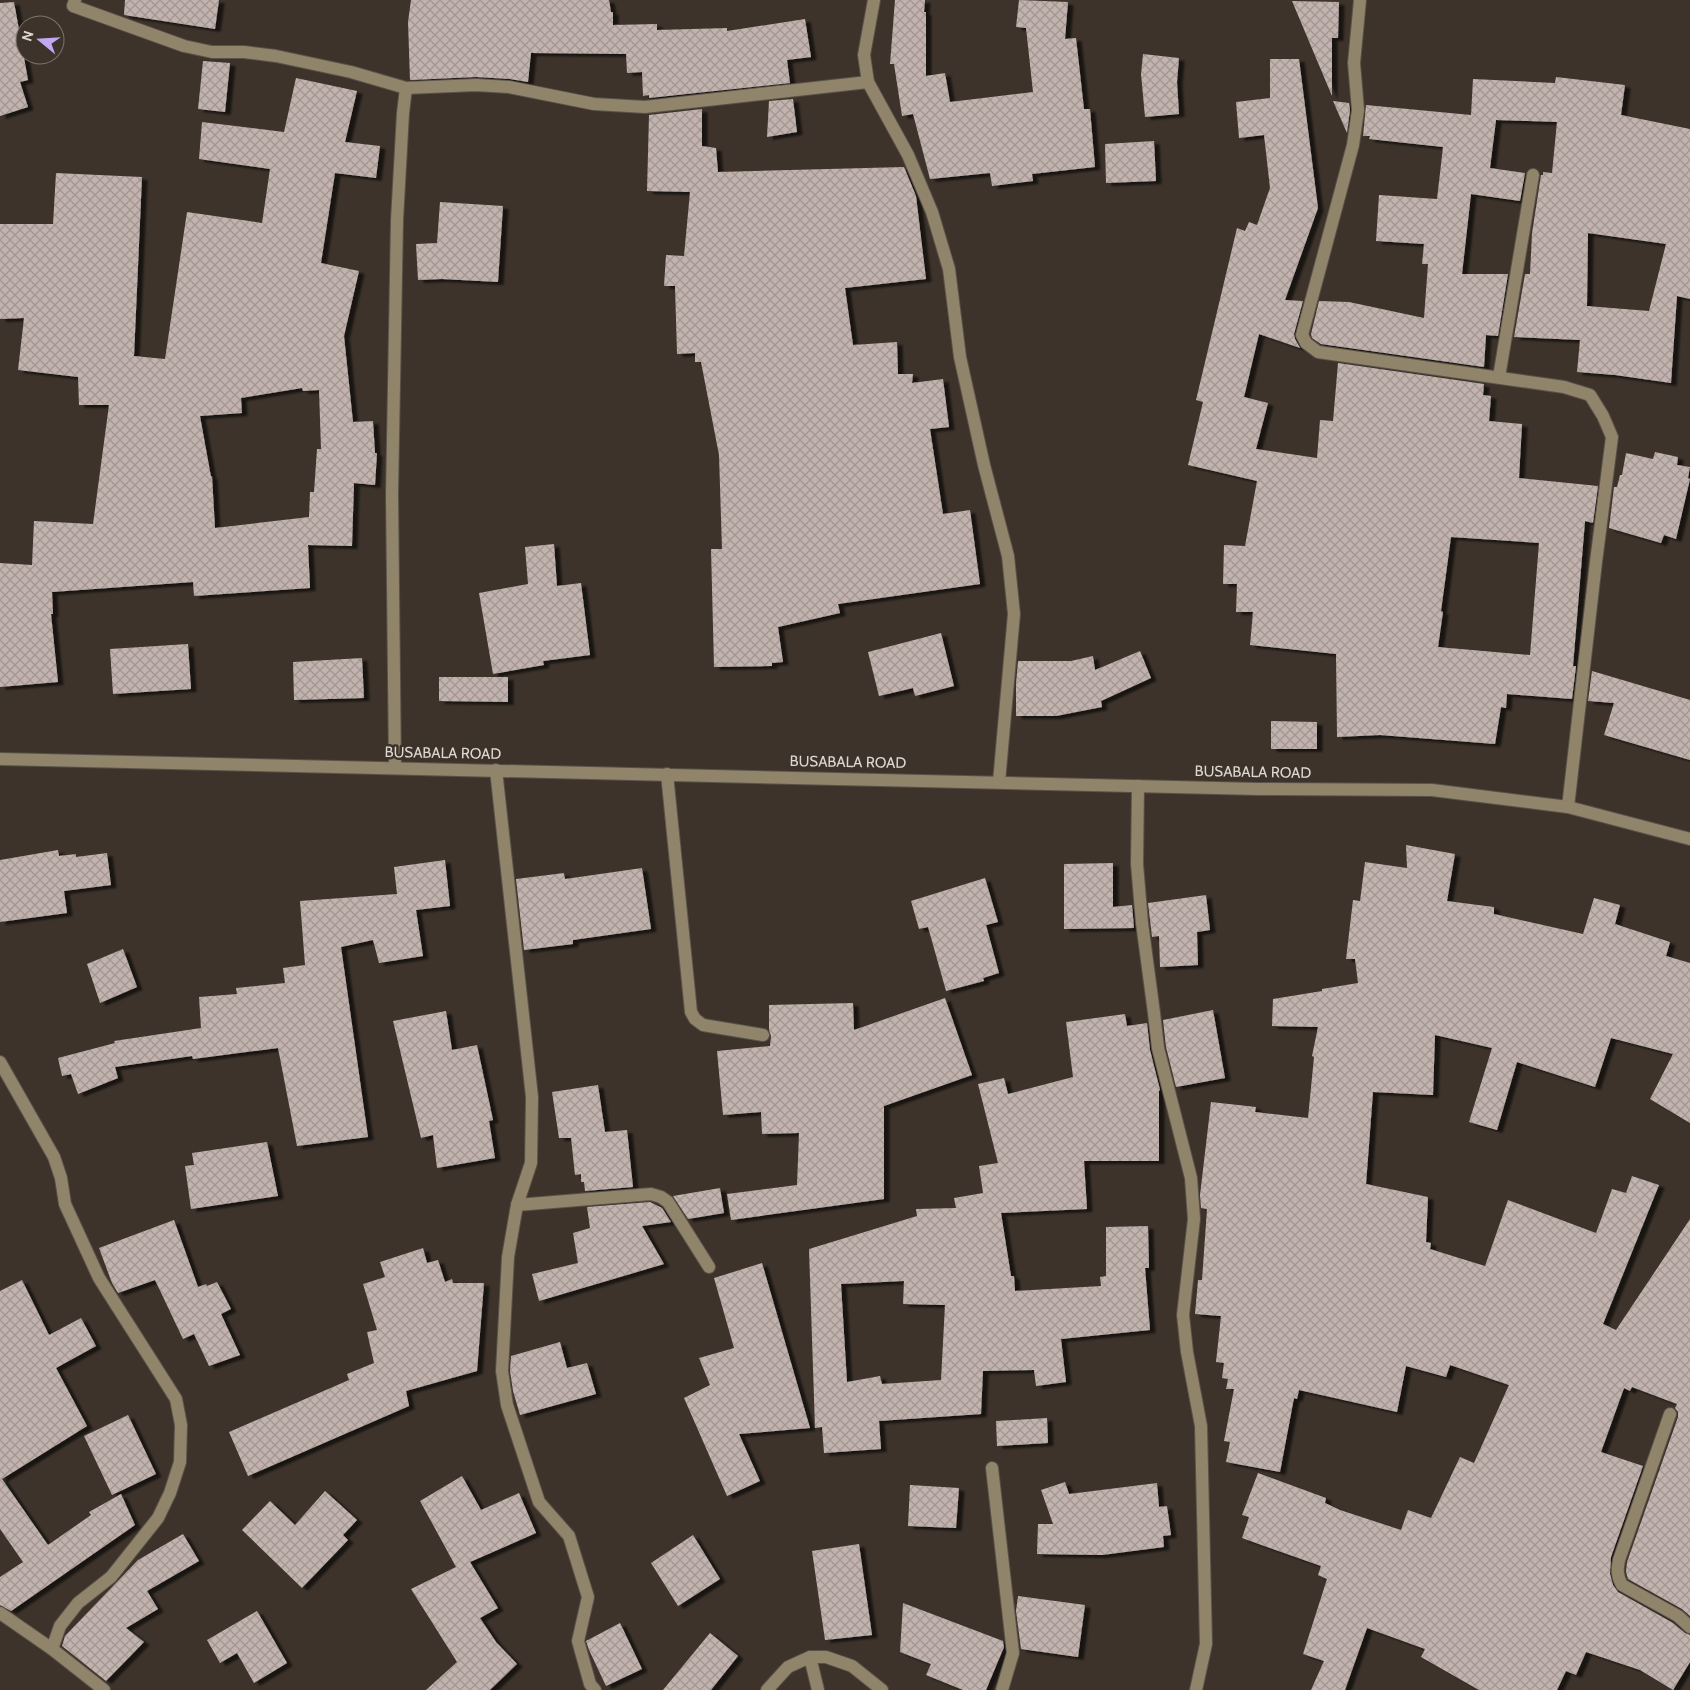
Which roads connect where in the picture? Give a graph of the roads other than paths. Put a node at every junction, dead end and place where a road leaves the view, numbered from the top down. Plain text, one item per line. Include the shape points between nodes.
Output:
1 (75, 0) edge
2 (874, 0) edge
3 (1360, 0) edge
4 (868, 82) junction
5 (406, 88) junction
6 (1533, 175) dead end
7 (1499, 377) junction
8 (0, 759) edge
9 (395, 768) junction
10 (496, 770) junction
11 (667, 774) junction
12 (998, 782) junction
13 (1138, 786) junction
14 (1568, 807) junction
15 (1690, 839) edge
16 (763, 1035) dead end
17 (0, 1062) edge
18 (517, 1205) junction
19 (709, 1267) dead end
20 (1670, 1414) dead end
21 (992, 1468) dead end
22 (0, 1613) edge
23 (1690, 1627) edge
24 (52, 1649) junction
25 (810, 1657) junction
26 (104, 1690) edge
27 (595, 1690) edge
28 (767, 1690) edge
29 (818, 1690) edge
30 (882, 1690) edge
31 (1002, 1690) edge
32 (1196, 1690) edge

1 - 5 street via 72,6 184,46 212,52 276,56
2 - 4 street via 864,55
3 - 7 street via 1354,64 1358,110 1353,145 1302,335 1306,343 1318,352
4 - 5 street via 645,107 594,104 509,87
4 - 12 street via 908,155 932,212 948,269 960,357 1008,556 1014,614
5 - 9 street via 397,220 392,485
6 - 7 street
7 - 14 street via 1564,387 1590,395 1612,437
8 - 9 street, BUSABALA ROAD
9 - 10 street, BUSABALA ROAD
10 - 11 street, BUSABALA ROAD
10 - 18 street via 532,1097 531,1163
11 - 12 street, BUSABALA ROAD
11 - 16 street via 691,1012 703,1025
12 - 13 street, BUSABALA ROAD
13 - 14 street, BUSABALA ROAD via 1432,790
13 - 32 street via 1137,864 1152,1004 1158,1048 1190,1178 1194,1219 1183,1315 1201,1426 1206,1644
14 - 15 street, BUSABALA ROAD
17 - 24 street via 54,1157 65,1204 99,1278 176,1399 181,1425 180,1462 158,1518 111,1577 78,1603 60,1626
18 - 19 street via 651,1194 661,1196
18 - 27 street via 508,1257 502,1371 507,1405 539,1502 569,1536 588,1596 578,1641 590,1684
20 - 23 street via 1617,1570 1622,1585 1678,1616
21 - 31 street via 1013,1653
22 - 24 street
24 - 26 street
25 - 28 street via 788,1667
25 - 29 street
25 - 30 street via 826,1657 852,1666

